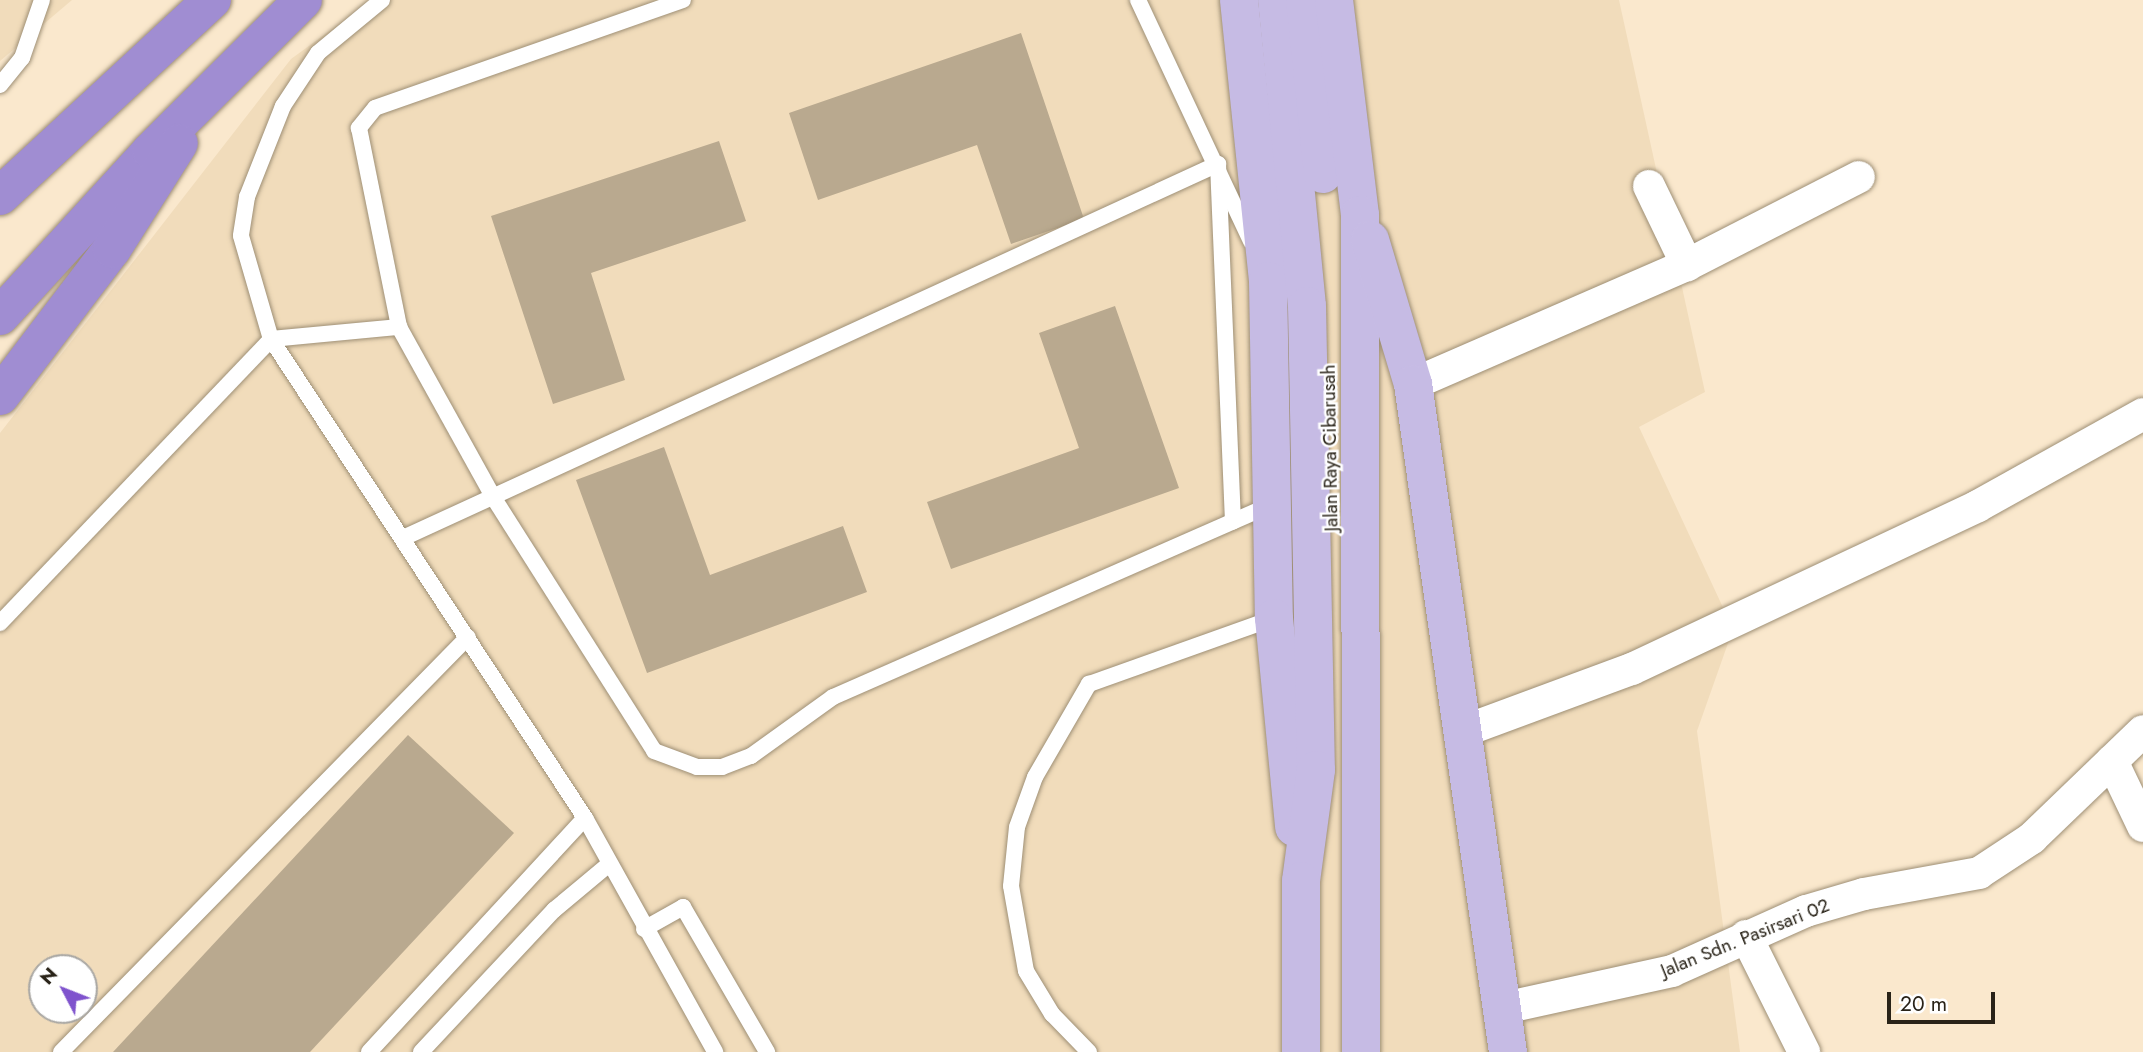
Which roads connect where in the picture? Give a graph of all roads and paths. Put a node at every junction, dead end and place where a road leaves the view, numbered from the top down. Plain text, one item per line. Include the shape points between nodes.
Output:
1 (42, 0) edge
2 (212, 0) edge
3 (303, 0) edge
4 (382, 0) edge
5 (683, 0) edge
6 (1138, 0) edge
7 (1240, 0) edge
8 (1277, 0) edge
9 (1305, 0) edge
10 (1334, 0) edge
11 (0, 85) edge
12 (204, 98) junction
13 (1218, 164) junction
14 (1859, 177) dead end
15 (1649, 186) dead end
16 (0, 196) edge
17 (1360, 215) junction
18 (1687, 265) junction
19 (1268, 281) junction
20 (0, 316) edge
21 (399, 327) junction
22 (271, 339) junction
23 (1413, 384) junction
24 (0, 396) edge
25 (2143, 414) edge
26 (495, 500) junction
27 (1272, 504) junction
28 (1233, 522) junction
29 (403, 538) junction
30 (1274, 618) junction
31 (0, 623) edge
32 (468, 637) junction
33 (1464, 731) junction
34 (2143, 731) edge
35 (2112, 761) junction
36 (1325, 767) junction
37 (585, 818) junction
38 (2143, 826) edge
39 (608, 865) junction
40 (1301, 881) junction
41 (1361, 894) junction
42 (644, 929) junction
43 (1746, 936) junction
44 (1504, 1008) junction
45 (61, 1052) edge
46 (369, 1052) edge
47 (421, 1052) edge
48 (715, 1052) edge
49 (767, 1052) edge
50 (1089, 1052) edge
51 (1301, 1052) edge
52 (1361, 1052) edge
53 (1508, 1052) edge
54 (1804, 1052) edge

1 - 11 lane via 22,58
2 - 16 highway
3 - 12 highway
4 - 22 lane via 318,53 261,154 242,236
5 - 21 lane via 366,115 359,128 365,171
6 - 13 lane
7 - 19 main road, Jalan Raya Cibarusah
8 - 36 main road, Jalan Raya Cibarusah via 1307,306
9 - 36 main road, Jalan Raya Cibarusah via 1318,97 1327,260
10 - 17 main road, Jalan Raya Cibarusah
12 - 20 highway
12 - 24 highway via 149,195
13 - 19 lane
13 - 26 lane
13 - 28 lane
14 - 18 street
15 - 18 street
17 - 23 main road
17 - 41 main road, Jalan Raya Cibarusah
18 - 23 street
19 - 27 main road, Jalan Raya Cibarusah
21 - 22 lane
21 - 26 lane
22 - 29 lane
22 - 31 lane
23 - 33 main road
25 - 33 street via 1978,506 1632,669
26 - 28 lane via 654,751 697,767 722,767 751,756 833,697
26 - 29 lane
27 - 28 lane
27 - 30 main road, Jalan Raya Cibarusah
29 - 32 lane
30 - 40 main road, Jalan Raya Cibarusah
30 - 50 lane via 1089,684 1035,777 1017,827 1011,886 1026,971 1052,1014
32 - 37 lane
32 - 45 lane
33 - 44 main road
34 - 35 street, Jalan Sdn. Pasirsari 02
35 - 38 street
35 - 43 street, Jalan Sdn. Pasirsari 02 via 2032,838 1979,873 1864,894
36 - 40 main road, Jalan Raya Cibarusah
36 - 41 main road, Jalan Raya Cibarusah
37 - 39 lane
37 - 46 lane
39 - 42 lane
39 - 47 lane via 554,910
40 - 51 main road, Jalan Raya Cibarusah
41 - 52 main road, Jalan Raya Cibarusah
42 - 48 lane
42 - 49 lane via 683,907
43 - 44 street, Jalan Sdn. Pasirsari 02 via 1672,971
43 - 54 street
44 - 53 main road

